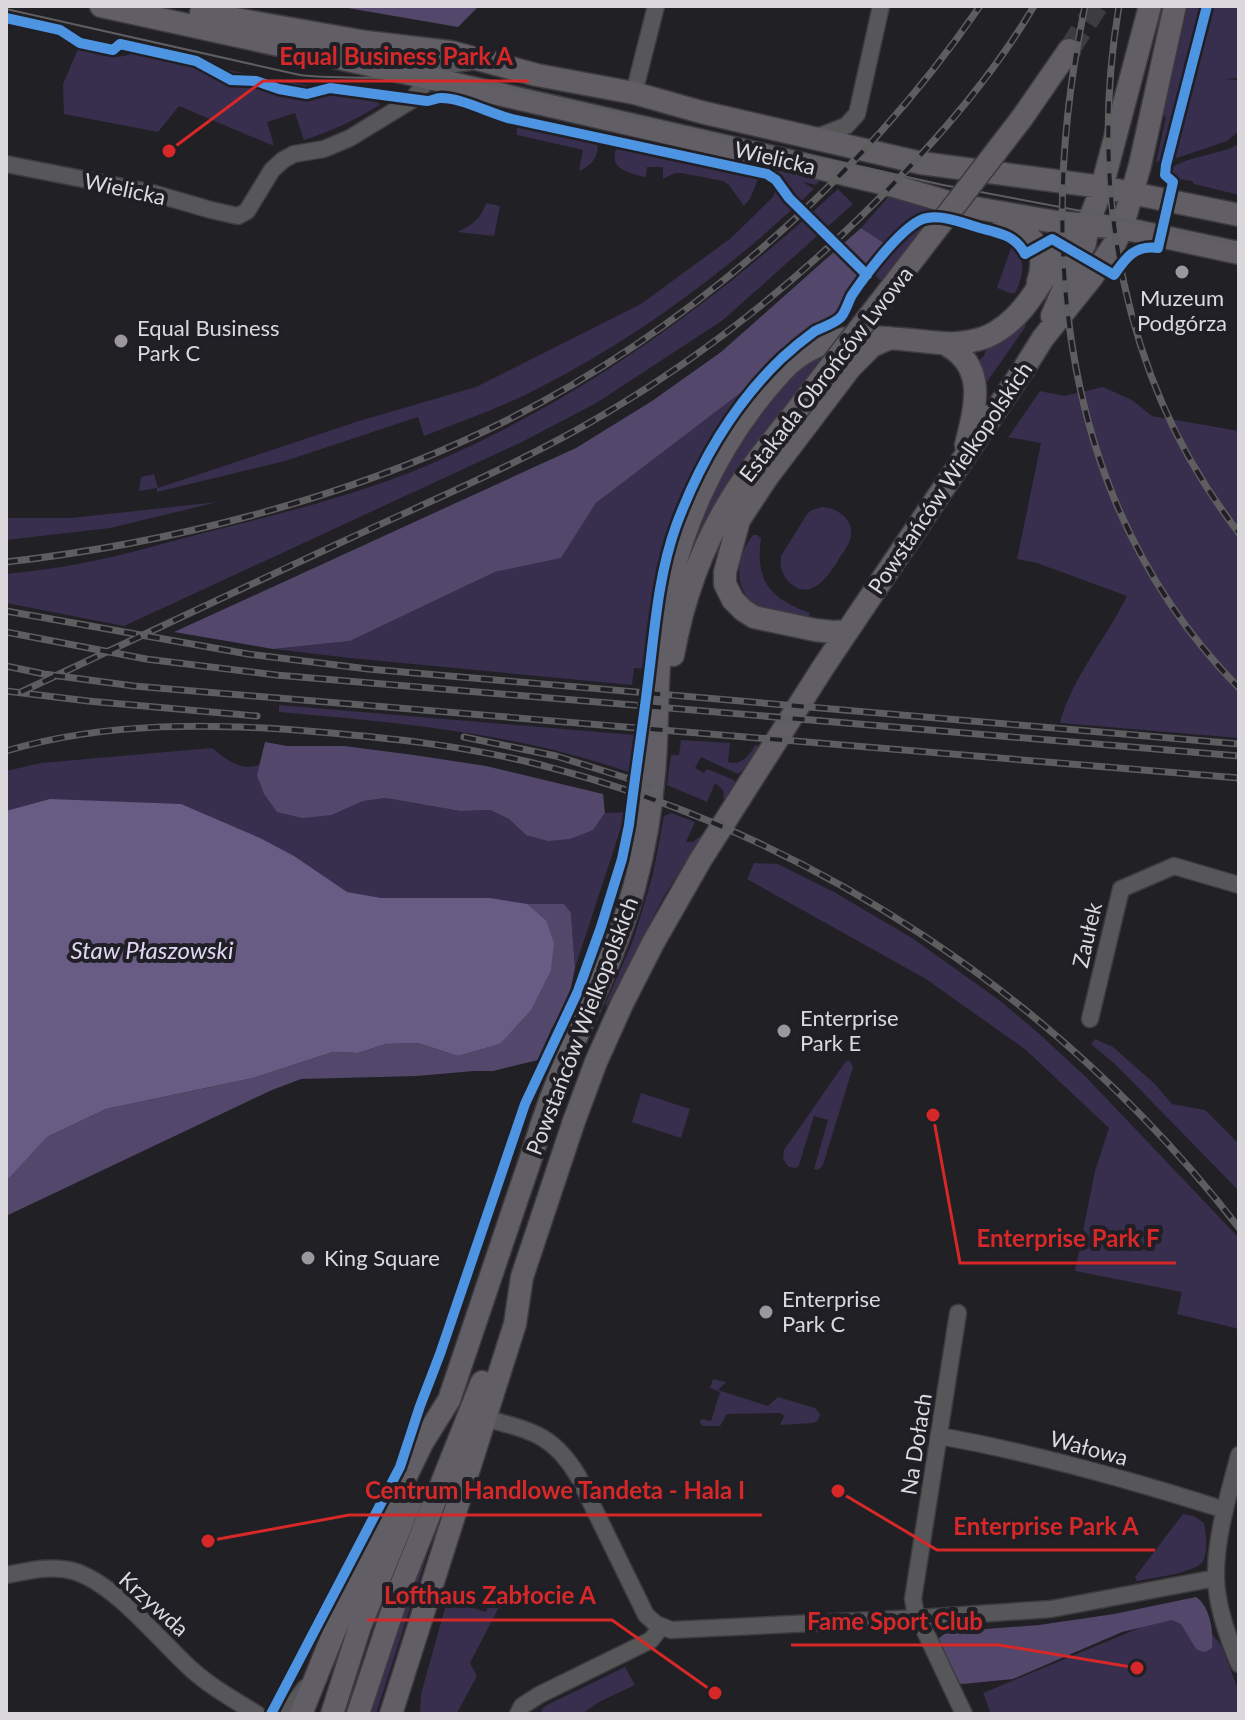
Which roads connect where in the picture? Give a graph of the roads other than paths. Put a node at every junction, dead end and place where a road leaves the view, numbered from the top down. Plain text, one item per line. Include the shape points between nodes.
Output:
1 (101, 6) edge
2 (169, 6) edge
3 (656, 6) edge
4 (881, 6) edge
5 (1150, 6) edge
6 (1175, 6) edge
7 (1069, 50) tunnel mouth
8 (481, 60) junction
9 (429, 78) junction
10 (634, 93) junction
11 (813, 137) junction
12 (6, 164) edge
13 (1102, 187) junction
14 (1132, 192) junction
15 (988, 211) junction
16 (1239, 215) edge
17 (1088, 224) junction
18 (1122, 228) junction
19 (1239, 253) edge
20 (1036, 288) junction
21 (891, 338) junction
22 (1043, 338) junction
23 (945, 344) junction
24 (963, 458) junction
25 (847, 631) junction
26 (655, 734) junction
27 (1239, 885) edge
28 (1090, 1019) dead end
29 (522, 1277) junction
30 (958, 1313) dead end
31 (449, 1400) junction
32 (485, 1418) junction
33 (939, 1436) junction
34 (1239, 1455) edge
35 (1225, 1510) junction
36 (6, 1575) edge
37 (1216, 1578) junction
38 (919, 1618) junction
39 (661, 1627) junction
40 (1239, 1664) edge
41 (318, 1670) junction
42 (392, 1713) edge
43 (502, 1713) edge
44 (257, 1714) edge
45 (281, 1714) edge
46 (301, 1714) edge
47 (332, 1714) edge
48 (358, 1714) edge
49 (515, 1714) edge
50 (964, 1714) edge

1 - 9 main road, Wielicka
2 - 8 main road, Wielicka
3 - 10 street
4 - 11 street via 857,114 841,129
5 - 13 main road, Powstańców Wielkopolskich
6 - 14 main road, Powstańców Wielkopolskich
7 - 26 main road, Estakada Obrońców Lwowa, bridge via 734,494 687,593
8 - 9 street, Wielicka via 448,65
8 - 10 main road, Wielicka
9 - 12 street, Wielicka via 412,100 350,138 283,160 238,216
9 - 15 main road, Wielicka
10 - 11 main road, Wielicka
11 - 13 main road, Wielicka via 921,163
13 - 14 main road, Wielicka
13 - 17 main road, Powstańców Wielkopolskich
14 - 16 main road, Wielicka
14 - 18 main road, Powstańców Wielkopolskich
15 - 17 main road, Wielicka
15 - 20 main road via 1035,243 1042,264
17 - 18 main road, Wielicka
17 - 20 main road, Powstańców Wielkopolskich via 1064,245
17 - 22 main road, Powstańców Wielkopolskich via 1085,243
18 - 19 main road, Wielicka
18 - 22 main road, Powstańców Wielkopolskich via 1092,277
20 - 23 main road, Powstańców Wielkopolskich via 1001,328 971,341
21 - 23 main road, Powstańców Wielkopolskich
21 - 25 main road via 872,346 850,368 768,476 739,520 726,565 730,596 748,614 815,630
21 - 26 main road, Powstańców Wielkopolskich via 847,338 805,352 763,394 729,442 701,494 669,586
22 - 24 main road, Powstańców Wielkopolskich
23 - 24 main road via 964,358 975,381 975,407
24 - 25 main road, Powstańców Wielkopolskich
25 - 29 main road, Powstańców Wielkopolskich via 701,859 622,1004 574,1121
26 - 31 main road, Powstańców Wielkopolskich via 650,815 626,918 553,1092
27 - 28 street, Zaułek via 1174,866 1121,889
29 - 32 main road, Powstańców Wielkopolskich via 515,1324
29 - 48 main road via 399,1591
30 - 33 street, Na Dołach
31 - 41 main road, Powstańców Wielkopolskich via 422,1443
31 - 47 main road via 360,1626
32 - 39 street via 536,1434 565,1455 641,1608
32 - 42 main road, Powstańców Wielkopolskich
33 - 35 street, Wałowa via 1087,1469
33 - 38 street, Na Dołach via 913,1599
34 - 35 street
35 - 37 street
36 - 44 street, Krzywda via 48,1568 88,1577 210,1685
37 - 38 street via 1051,1609
37 - 40 street
38 - 39 street via 680,1631
38 - 50 street, Na Dołach
39 - 49 street via 651,1640 539,1695
41 - 45 street
41 - 46 main road, Powstańców Wielkopolskich
43 - 49 street

